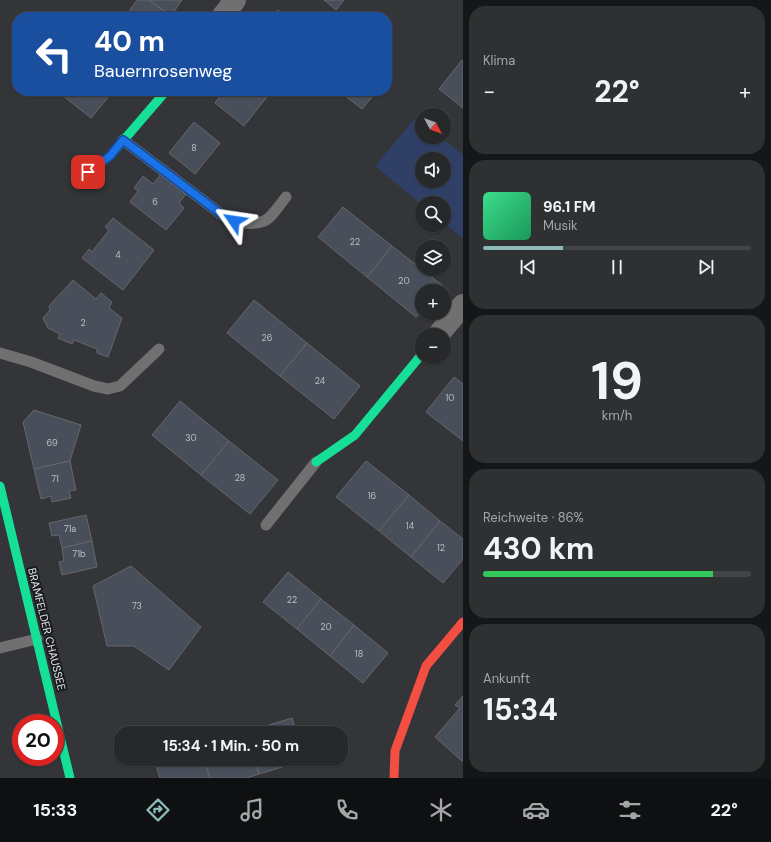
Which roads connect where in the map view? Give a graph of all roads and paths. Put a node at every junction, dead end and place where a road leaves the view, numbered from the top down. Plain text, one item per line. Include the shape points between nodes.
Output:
1 (235, 0) edge
2 (226, 12) edge
3 (162, 96) edge
4 (123, 140) junction
5 (88, 172) dead end
6 (286, 197) dead end
7 (463, 305) edge
8 (444, 328) edge
9 (159, 349) dead end
10 (0, 353) edge
11 (415, 362) edge
12 (316, 462) joint
13 (0, 486) edge
14 (266, 525) dead end
15 (463, 622) edge
16 (37, 639) junction
17 (0, 648) edge
18 (70, 778) edge
19 (394, 778) edge

1 - 2 street
3 - 4 street
4 - 5 street via 110,156
4 - 6 lane via 221,214 234,221 244,224 265,220
7 - 8 street
9 - 10 lane via 120,386 108,389
11 - 12 street via 355,435
12 - 14 lane
13 - 16 street, BRAMFELDER CHAUSSEE
15 - 19 street via 426,666 395,751
16 - 17 lane
16 - 18 street, BRAMFELDER CHAUSSEE

